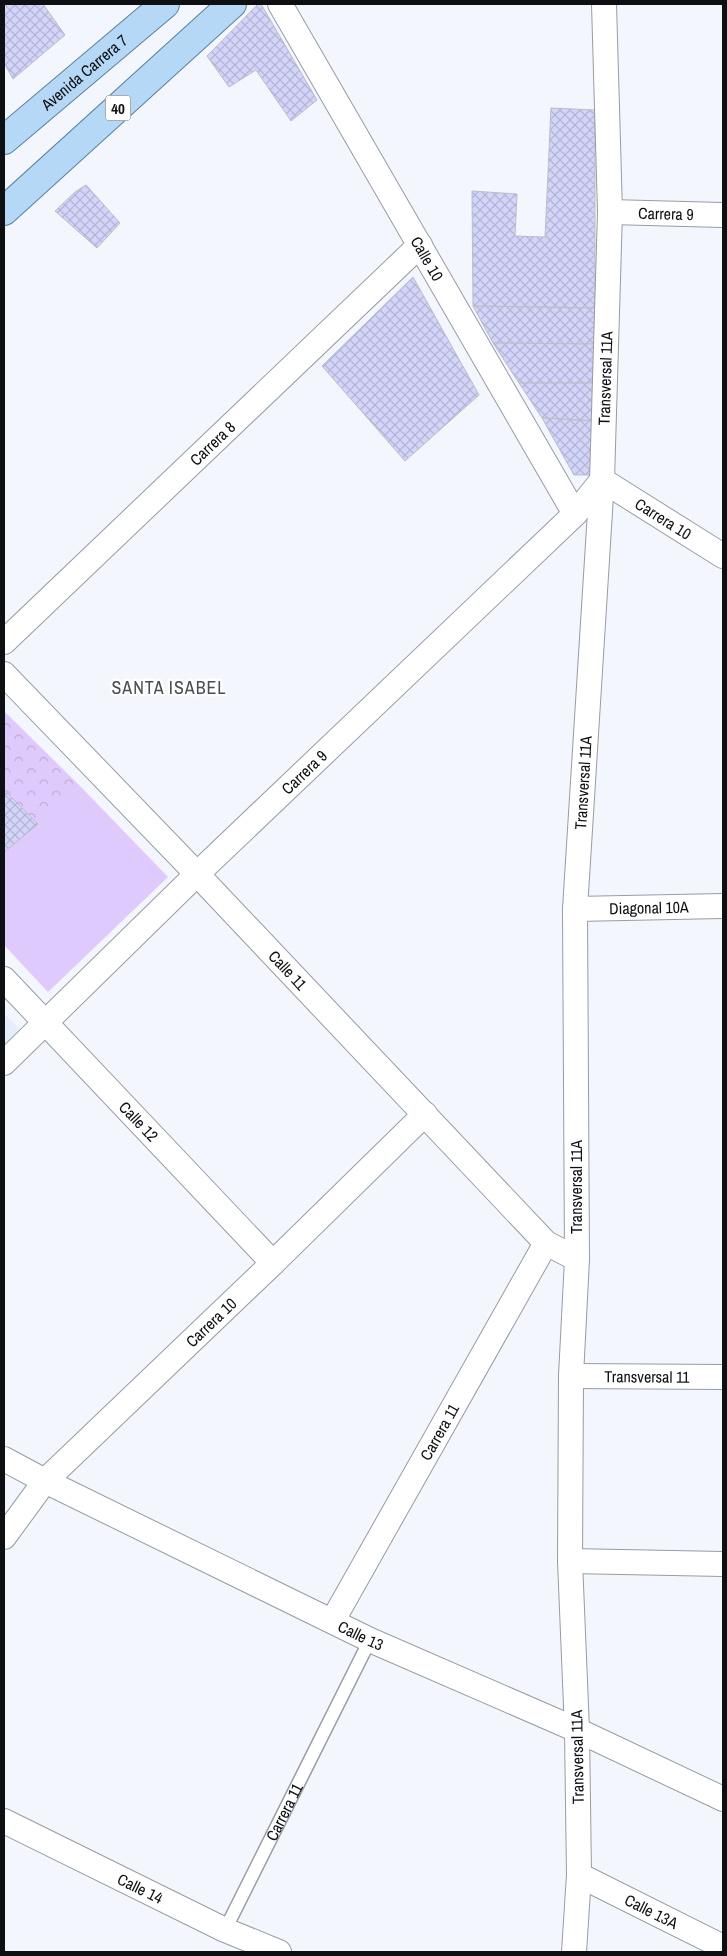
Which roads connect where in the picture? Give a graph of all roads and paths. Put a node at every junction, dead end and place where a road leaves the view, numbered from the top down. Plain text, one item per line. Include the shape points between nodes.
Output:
1 (165, 4) edge
2 (232, 4) edge
3 (280, 4) edge
4 (604, 4) edge
5 (4, 140) edge
6 (4, 211) edge
7 (610, 212) junction
8 (723, 215) edge
9 (420, 244) junction
10 (602, 480) junction
11 (575, 514) junction
12 (723, 556) edge
13 (4, 642) edge
14 (4, 674) edge
15 (197, 874) junction
16 (723, 906) edge
17 (575, 909) junction
18 (4, 979) edge
19 (45, 1023) junction
20 (4, 1063) edge
21 (425, 1114) junction
22 (546, 1243) junction
23 (577, 1259) junction
24 (273, 1263) junction
25 (571, 1376) junction
26 (723, 1378) edge
27 (4, 1459) edge
28 (45, 1481) junction
29 (4, 1537) edge
30 (570, 1562) junction
31 (723, 1564) edge
32 (333, 1620) junction
33 (370, 1640) junction
34 (577, 1730) junction
35 (723, 1799) edge
36 (4, 1821) edge
37 (579, 1875) junction
38 (225, 1930) junction
39 (723, 1947) edge
40 (279, 1952) edge
41 (574, 1952) edge

1 - 5 main road, Avenida Carrera 7
2 - 6 main road, 40
3 - 9 street, Calle 10
4 - 7 street, Transversal 11A
7 - 8 street, Carrera 9
7 - 10 street, Transversal 11A
9 - 11 street, Calle 10
9 - 13 street, Carrera 8
10 - 11 street, Carrera 9
10 - 12 street, Carrera 10
10 - 17 street, Transversal 11A
11 - 15 street, Carrera 9
14 - 15 street, Calle 11
15 - 19 street, Carrera 9
15 - 21 street, Calle 11
16 - 17 street, Diagonal 10A
17 - 23 street, Transversal 11A
18 - 19 street, Calle 12
19 - 20 street, Carrera 9
19 - 24 street, Calle 12
21 - 22 street, Calle 11
21 - 24 street, Carrera 10
22 - 23 street, Calle 11
22 - 32 street, Carrera 11
23 - 25 street, Transversal 11A
24 - 28 street, Carrera 10
25 - 26 street, Transversal 11
25 - 30 street, Transversal 11A
27 - 28 street, Calle 13
28 - 29 street, Carrera 10
28 - 32 street, Calle 13
30 - 31 street
30 - 34 street, Transversal 11A
32 - 33 street, Calle 13
33 - 34 street, Calle 13
33 - 38 lane, Carrera 11
34 - 35 street, Calle 13
34 - 37 street, Transversal 11A
36 - 38 street, Calle 14
37 - 39 street, Calle 13A
37 - 41 street, Transversal 11A
38 - 40 street, Calle 14

